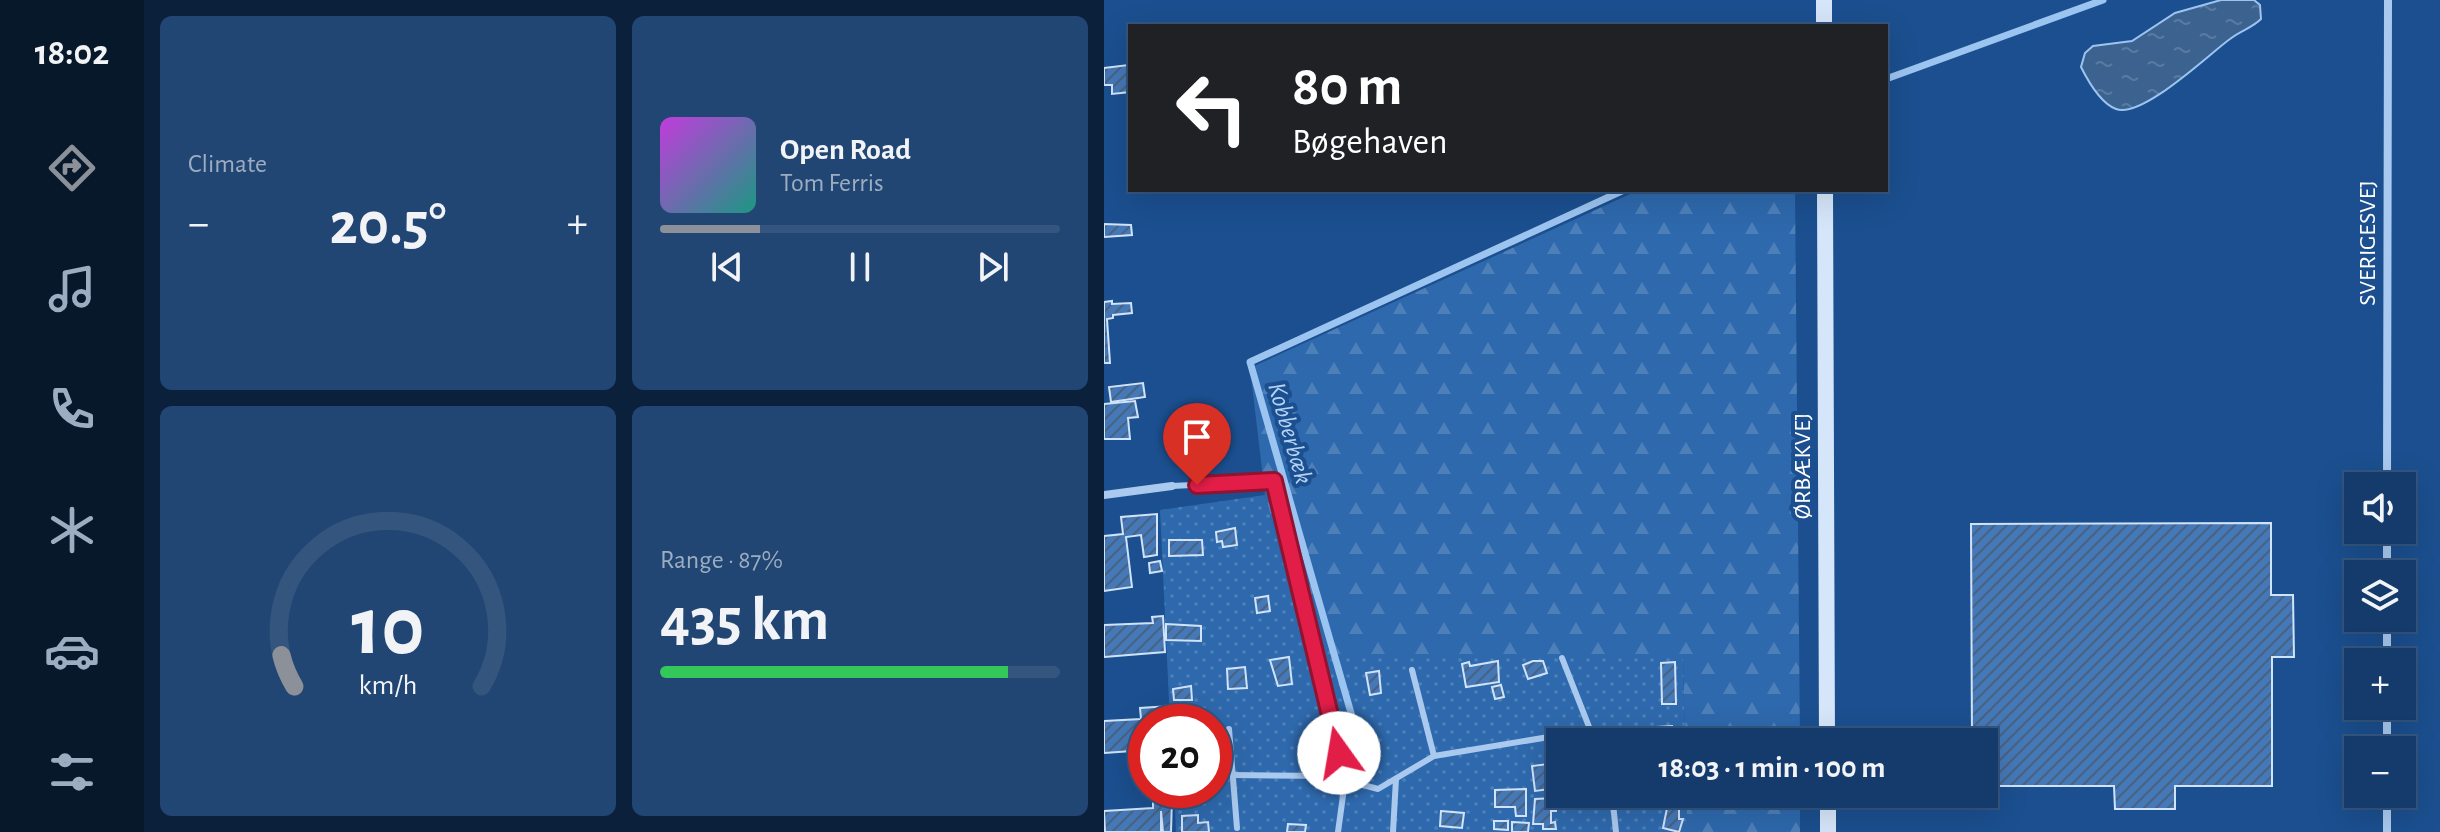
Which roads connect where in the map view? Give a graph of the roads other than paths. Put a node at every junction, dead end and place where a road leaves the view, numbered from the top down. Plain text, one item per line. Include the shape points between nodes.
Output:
1 (1824, 0) edge
2 (2388, 0) edge
3 (1824, 24) edge
4 (1825, 192) edge
5 (2387, 472) edge
6 (1172, 486) joint
7 (1104, 495) edge
8 (1562, 658) dead end
9 (1412, 670) dead end
10 (1590, 728) edge
11 (1827, 728) edge
12 (1546, 737) edge
13 (1434, 756) junction
14 (1232, 764) edge
15 (1233, 775) junction
16 (1396, 779) junction
17 (1345, 781) junction
18 (1613, 808) edge
19 (1828, 808) edge
20 (2387, 808) edge
21 (1237, 828) dead end
22 (1338, 832) edge
23 (1393, 832) edge
24 (1616, 832) edge
25 (1828, 832) edge
26 (2387, 832) edge

1 - 3 street
2 - 5 street, SVERIGESVEJ
4 - 11 street, ØRBÆKVEJ
6 - 7 street
6 - 17 lane via 1274,481
8 - 10 lane
9 - 13 lane
12 - 13 lane
13 - 16 lane
14 - 15 lane
15 - 17 lane via 1330,776
15 - 21 lane
16 - 17 lane via 1378,789
16 - 23 lane
17 - 22 lane
18 - 24 lane
19 - 25 street
20 - 26 street

